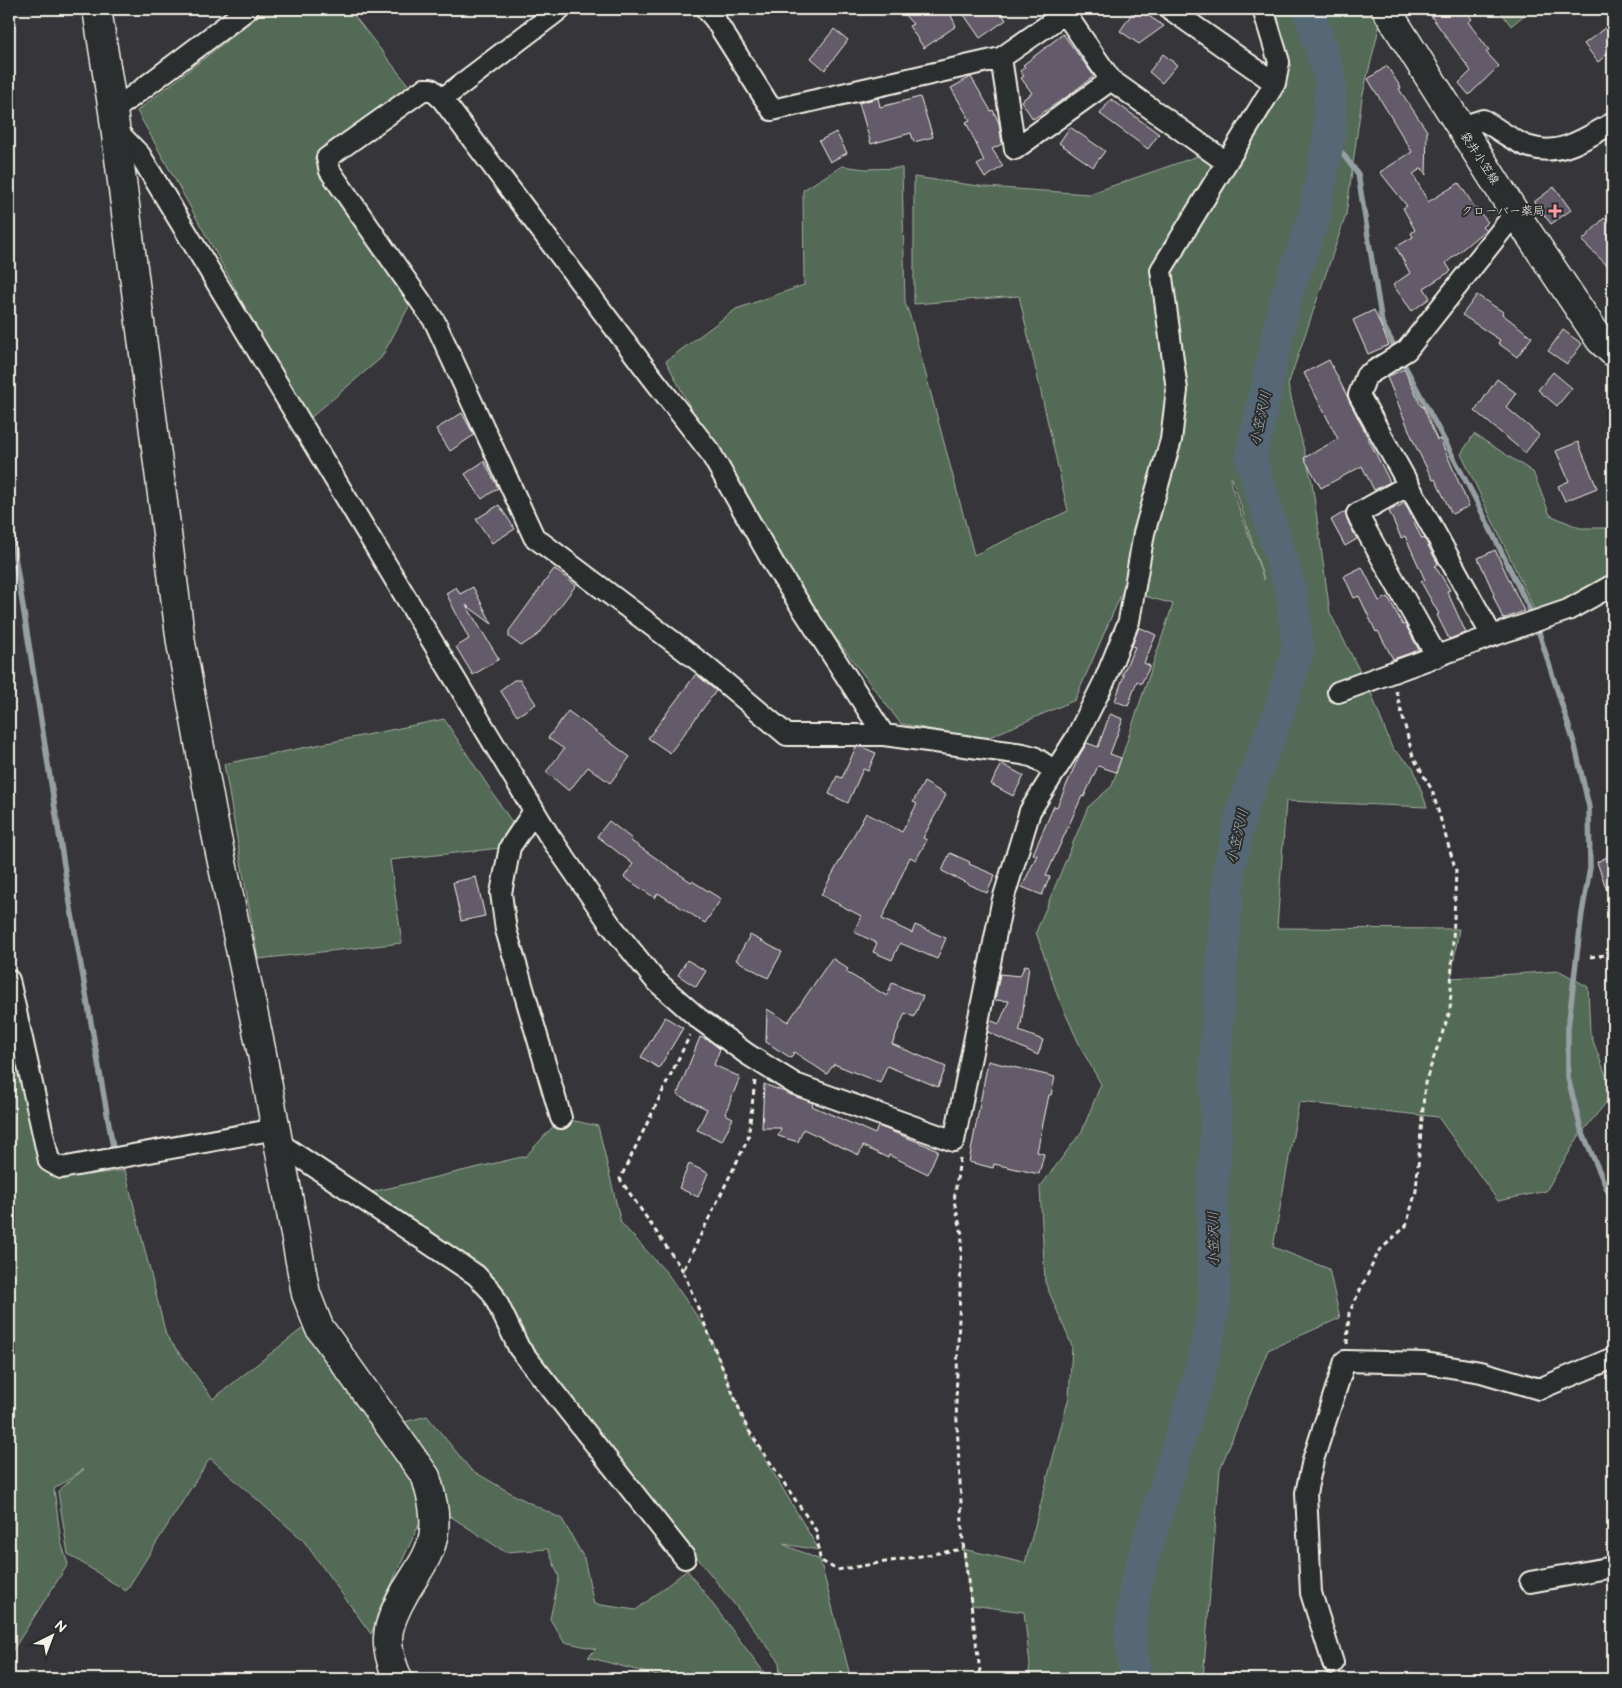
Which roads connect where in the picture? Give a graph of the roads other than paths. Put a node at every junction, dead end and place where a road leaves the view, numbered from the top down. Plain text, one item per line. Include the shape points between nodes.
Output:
1 (97, 9) edge
2 (248, 9) edge
3 (560, 9) edge
4 (1170, 9) edge
5 (1263, 9) edge
6 (1386, 9) edge
7 (1068, 11) edge
8 (716, 12) edge
9 (1001, 58) junction
10 (1110, 80) junction
11 (1275, 84) junction
12 (442, 99) junction
13 (114, 120) junction
14 (1613, 123) edge
15 (1461, 127) junction
16 (1226, 162) junction
17 (1515, 212) junction
18 (1613, 352) edge
19 (1409, 485) junction
20 (1613, 585) edge
21 (1492, 636) junction
22 (1437, 657) junction
23 (1338, 692) dead end
24 (884, 735) junction
25 (1055, 770) junction
26 (534, 811) junction
27 (9, 980) edge
28 (561, 1118) dead end
29 (278, 1136) junction
30 (1613, 1358) edge
31 (685, 1558) dead end
32 (1613, 1567) edge
33 (1530, 1582) dead end
34 (1333, 1663) dead end
35 (398, 1679) edge

1 - 13 street
2 - 13 street
3 - 12 street
4 - 11 street
5 - 11 street via 1278,62
6 - 15 street, 袋井小笠線
7 - 9 street
7 - 10 street
8 - 9 street via 772,110
9 - 10 street via 1015,149
10 - 16 street
11 - 16 street
12 - 24 street via 710,452 775,566
12 - 24 street via 431,89 424,89 327,158 330,171 434,322 534,537 704,665 787,735
13 - 26 street via 140,155
13 - 29 street via 181,642 213,819
14 - 15 street via 1573,144 1551,151 1528,147 1483,120
15 - 17 street, 袋井小笠線
16 - 25 street via 1161,270 1177,390 1171,440 1144,533 1129,621 1104,682
17 - 18 street, 袋井小笠線 via 1600,340
17 - 19 street via 1407,350 1366,376 1359,395
19 - 21 street
19 - 22 street via 1357,514
20 - 21 street via 1568,610
21 - 22 street
22 - 23 street
24 - 25 street via 1022,754
25 - 26 street via 1030,810 1002,903 954,1141 795,1084 698,1018 655,980 615,931
26 - 28 street via 510,847 501,893 506,930
27 - 29 street via 49,1161 62,1168
29 - 31 street via 476,1275 492,1292 519,1348
29 - 35 street via 306,1294 319,1328 426,1477 433,1503 434,1531 427,1558 405,1591 388,1638
30 - 34 street via 1539,1389 1481,1372 1425,1363 1345,1360 1306,1492 1310,1593
32 - 33 street

